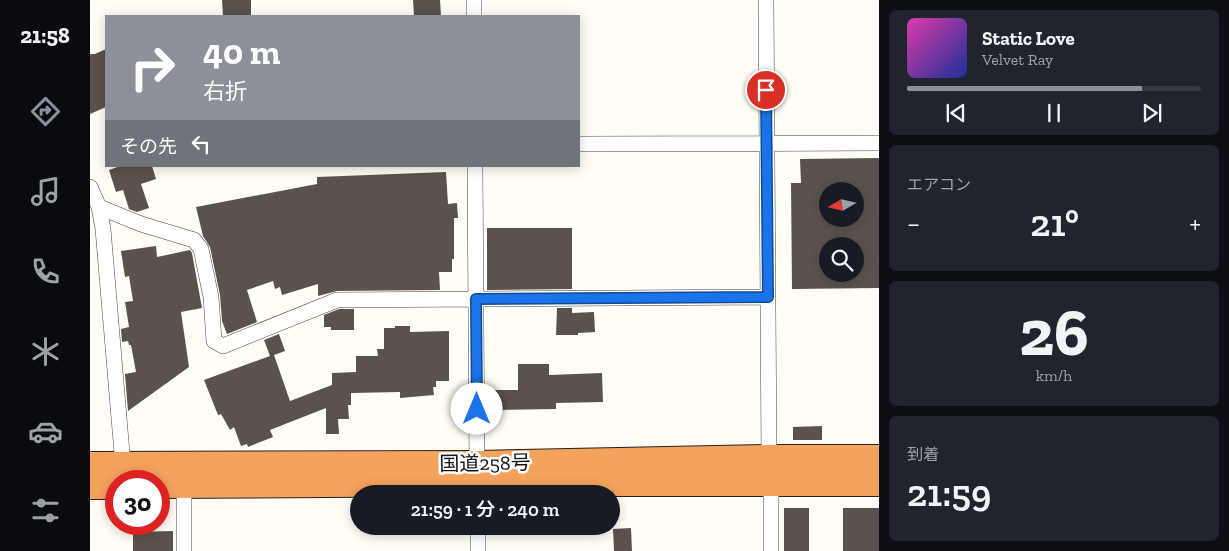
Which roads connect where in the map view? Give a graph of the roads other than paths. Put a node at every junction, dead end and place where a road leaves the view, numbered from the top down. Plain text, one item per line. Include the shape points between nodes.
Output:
1 (474, 0) edge
2 (766, 0) edge
3 (474, 15) edge
4 (879, 143) edge
5 (580, 144) edge
6 (767, 144) junction
7 (475, 167) edge
8 (90, 187) edge
9 (99, 207) junction
10 (768, 297) junction
11 (476, 299) junction
12 (769, 458) junction
13 (879, 458) edge
14 (90, 465) edge
15 (105, 470) edge
16 (120, 470) edge
17 (170, 476) edge
18 (105, 480) edge
19 (478, 480) edge
20 (879, 483) edge
21 (771, 484) junction
22 (171, 485) edge
23 (90, 486) edge
24 (478, 535) edge
25 (184, 551) edge
26 (478, 551) edge
27 (771, 551) edge

1 - 3 street
2 - 6 street
4 - 6 street
5 - 6 street
6 - 10 street
7 - 11 street
8 - 9 street
9 - 11 street via 194,240 201,249 211,297 214,341 223,346 337,300
9 - 16 street
10 - 11 street
10 - 12 street
11 - 19 street
12 - 13 highway, 国道258号
12 - 19 highway, 国道258号
14 - 15 highway, 国道258号
17 - 19 highway, 国道258号
18 - 23 highway, 国道258号
19 - 21 highway, 国道258号
19 - 22 highway, 国道258号
20 - 21 highway, 国道258号
21 - 27 street
22 - 25 street
24 - 26 street

